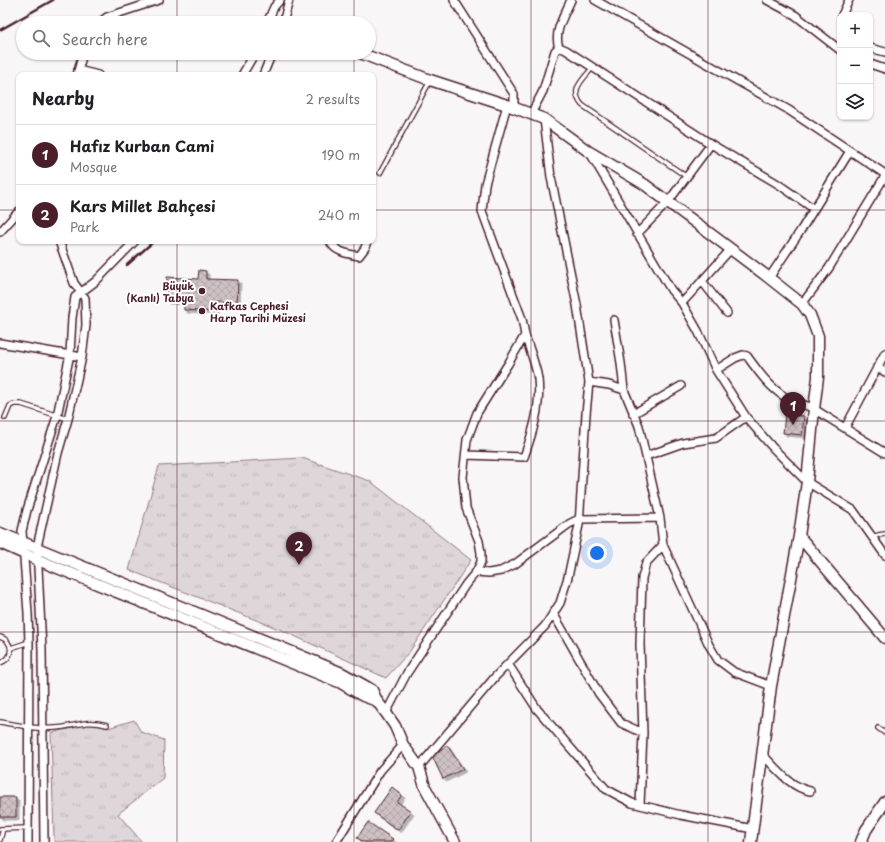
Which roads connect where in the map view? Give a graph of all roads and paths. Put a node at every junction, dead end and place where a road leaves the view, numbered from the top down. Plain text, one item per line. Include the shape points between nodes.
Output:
1 (159, 0) edge
2 (280, 0) edge
3 (289, 0) edge
4 (454, 0) edge
5 (571, 0) edge
6 (595, 0) edge
7 (767, 0) edge
8 (849, 0) edge
9 (843, 12) edge
10 (110, 16) edge
11 (270, 16) edge
12 (285, 16) edge
13 (559, 47) junction
14 (837, 48) edge
15 (873, 49) edge
16 (885, 52) edge
17 (376, 59) edge
18 (81, 60) edge
19 (251, 60) edge
20 (269, 60) edge
21 (873, 65) edge
22 (593, 67) junction
23 (885, 70) edge
24 (78, 72) edge
25 (244, 72) edge
26 (264, 72) edge
27 (430, 80) junction
28 (511, 106) junction
29 (530, 114) junction
30 (544, 119) junction
31 (710, 144) junction
32 (588, 151) junction
33 (850, 151) junction
34 (380, 173) dead end
35 (885, 175) edge
36 (687, 177) junction
37 (668, 202) junction
38 (814, 209) junction
39 (16, 214) edge
40 (0, 232) edge
41 (637, 234) junction
42 (60, 244) edge
43 (132, 244) edge
44 (331, 244) edge
45 (366, 244) edge
46 (731, 249) junction
47 (769, 278) junction
48 (702, 281) junction
49 (81, 292) junction
50 (682, 303) junction
51 (802, 304) junction
52 (727, 313) dead end
53 (614, 320) dead end
54 (525, 335) junction
55 (0, 343) edge
56 (885, 353) edge
57 (70, 354) junction
58 (82, 357) junction
59 (877, 367) junction
60 (716, 370) junction
61 (885, 372) edge
62 (589, 382) junction
63 (681, 386) dead end
64 (624, 390) junction
65 (814, 409) junction
66 (633, 414) junction
67 (57, 416) junction
68 (746, 417) junction
69 (5, 418) dead end
70 (68, 419) junction
71 (845, 428) junction
72 (885, 453) edge
73 (466, 455) junction
74 (646, 456) junction
75 (807, 482) junction
76 (660, 518) junction
77 (579, 519) junction
78 (0, 533) edge
79 (885, 534) edge
80 (799, 536) junction
81 (873, 538) junction
82 (22, 542) junction
83 (0, 543) edge
84 (663, 545) junction
85 (37, 547) junction
86 (24, 553) junction
87 (885, 555) edge
88 (38, 560) junction
89 (476, 572) junction
90 (553, 613) junction
91 (0, 637) edge
92 (885, 638) edge
93 (29, 642) junction
94 (11, 648) junction
95 (0, 663) edge
96 (508, 664) junction
97 (771, 686) junction
98 (376, 702) junction
99 (386, 713) junction
100 (0, 722) edge
101 (106, 725) dead end
102 (29, 727) junction
103 (43, 728) junction
104 (878, 728) dead end
105 (643, 733) junction
106 (885, 733) edge
107 (404, 744) junction
108 (763, 755) junction
109 (419, 767) junction
110 (810, 791) dead end
111 (885, 802) edge
112 (640, 805) junction
113 (28, 828) junction
114 (2, 829) edge
115 (753, 829) junction
116 (0, 840) edge
117 (28, 842) edge
118 (44, 842) edge
119 (336, 842) edge
120 (455, 842) edge
121 (751, 842) edge
122 (861, 842) edge

1 - 10 street
2 - 11 street
3 - 12 street
4 - 28 street via 514,94
5 - 13 street via 557,34
6 - 33 street via 787,109
7 - 14 street via 795,15
8 - 9 street
13 - 22 street
13 - 29 street via 555,51 543,91
15 - 16 street
17 - 27 street
18 - 24 street
19 - 25 street
20 - 26 street
21 - 23 street
22 - 31 street
22 - 36 lane via 577,88 576,94 582,106
27 - 28 street
27 - 34 lane
28 - 29 street
28 - 54 street via 485,184 482,211 522,319
29 - 30 street
30 - 32 street
30 - 62 street via 551,177 578,305
31 - 36 street
31 - 38 street via 778,184
32 - 37 street via 644,184
32 - 41 street
33 - 35 street
33 - 38 street
35 - 51 street via 829,268
36 - 37 street
37 - 41 street
37 - 46 street
38 - 47 street
39 - 40 street
41 - 50 street via 671,290
42 - 49 street via 74,284
43 - 49 street via 96,281
44 - 45 street via 345,253 360,256
46 - 47 street
46 - 48 street
47 - 51 street
48 - 50 street
48 - 52 street
49 - 57 street via 75,298
49 - 58 street via 85,298 86,325
50 - 60 street
51 - 65 street via 810,315 818,336 818,377
53 - 64 street
54 - 73 street via 477,413 467,440
54 - 73 street via 538,378 538,403 534,430 524,457
55 - 57 street
56 - 59 street
57 - 58 street
57 - 67 street
58 - 70 street
59 - 61 street
59 - 71 street
60 - 65 street via 735,358 747,356 774,389 785,397
60 - 68 street
62 - 64 street
62 - 77 street
63 - 66 street
64 - 66 street
65 - 71 street
65 - 75 street
66 - 74 street via 639,426
67 - 69 lane via 14,404 10,406
67 - 70 lane
67 - 82 street via 27,510
68 - 74 street via 716,438 683,443
68 - 75 street
70 - 85 street
71 - 72 street
73 - 89 street via 463,477 466,508 481,553 481,562
74 - 76 street
75 - 80 street
75 - 81 street via 853,510
76 - 77 street
76 - 84 street
77 - 89 street via 515,564 501,571
77 - 90 street via 568,578 560,602
78 - 82 street
79 - 81 lane
80 - 92 street
80 - 97 street
81 - 87 street
82 - 85 street
82 - 86 street
83 - 86 street
84 - 97 street via 708,645 718,660 734,672
84 - 105 street via 646,563 642,578 640,645
85 - 88 street
85 - 98 street via 342,673 372,690
86 - 88 street
86 - 93 street
88 - 98 street via 339,682
88 - 103 street
89 - 99 street via 407,673
90 - 96 street via 545,626
90 - 105 street via 599,694 621,723
91 - 94 lane via 7,641
93 - 94 lane
93 - 102 street
94 - 95 lane via 9,657
96 - 109 street
96 - 112 street via 538,709 606,789
97 - 108 street
98 - 99 street
99 - 107 street
100 - 102 lane
101 - 103 lane via 88,722
102 - 103 lane
102 - 113 street
103 - 118 street
104 - 106 lane
105 - 112 street
107 - 109 street
107 - 119 street via 380,771
108 - 110 street via 794,785
108 - 115 street
109 - 120 street via 425,787
111 - 122 street
112 - 115 street
113 - 114 lane
113 - 117 street
114 - 116 lane
115 - 121 street

